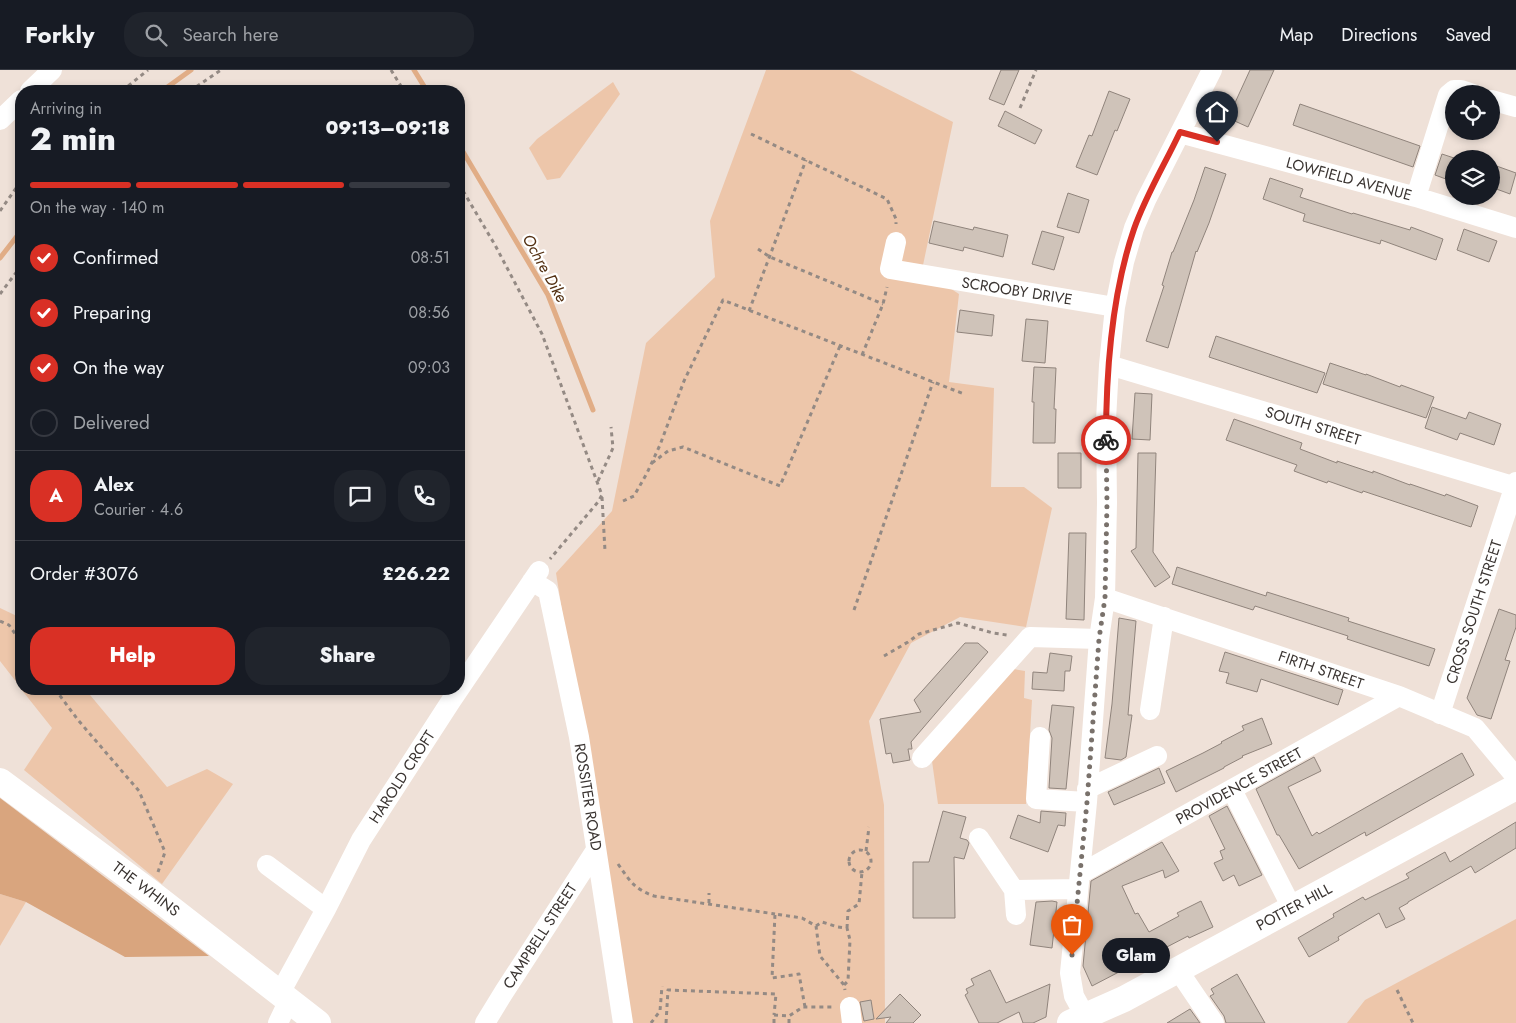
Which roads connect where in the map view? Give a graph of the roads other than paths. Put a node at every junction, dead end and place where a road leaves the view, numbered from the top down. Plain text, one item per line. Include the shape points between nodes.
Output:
1 (52, 70) edge
2 (1212, 70) edge
3 (36, 85) edge
4 (1500, 103) edge
5 (1445, 105) edge
6 (15, 106) edge
7 (1516, 107) edge
8 (0, 120) edge
9 (1180, 132) junction
10 (1416, 197) junction
11 (1516, 228) edge
12 (896, 242) road end
13 (1115, 307) junction
14 (1109, 364) junction
15 (1516, 485) edge
16 (536, 576) joint
17 (1105, 598) junction
18 (1164, 617) junction
19 (1099, 639) junction
20 (465, 680) edge
21 (455, 695) edge
22 (1399, 696) junction
23 (1150, 710) dead end
24 (1440, 714) junction
25 (1040, 737) dead end
26 (1158, 756) dead end
27 (922, 758) dead end
28 (1516, 777) edge
29 (0, 781) edge
30 (1516, 787) edge
31 (1232, 790) junction
32 (1087, 795) junction
33 (979, 838) dead end
34 (596, 853) junction
35 (267, 865) dead end
36 (1079, 882) junction
37 (1014, 890) junction
38 (1292, 908) junction
39 (326, 909) junction
40 (1016, 915) dead end
41 (1178, 970) junction
42 (283, 1006) edge
43 (1077, 1020) edge
44 (318, 1023) edge
45 (485, 1023) edge
46 (623, 1023) edge
47 (1214, 1023) edge

1 - 3 street
2 - 9 street
4 - 7 street
5 - 10 street
6 - 8 street
9 - 10 street, LOWFIELD AVENUE
9 - 13 street via 1134,228
10 - 11 street, LOWFIELD AVENUE
12 - 13 street, SCROOBY DRIVE via 890,269
13 - 14 street
14 - 15 street, SOUTH STREET
14 - 17 street
15 - 24 street, CROSS SOUTH STREET
16 - 20 street, HAROLD CROFT
16 - 34 street, ROSSITER ROAD via 548,592 579,737
17 - 18 street, FIRTH STREET
17 - 19 street
18 - 22 street, FIRTH STREET
18 - 23 street
19 - 27 street via 1030,637
19 - 32 street
21 - 39 street, HAROLD CROFT via 361,840
22 - 24 street, FIRTH STREET
22 - 31 street, PROVIDENCE STREET
24 - 28 street, FIRTH STREET via 1475,728
25 - 32 street via 1036,799
26 - 32 street
29 - 42 main road, THE WHINS via 151,892
30 - 38 main road, POTTER HILL
31 - 36 street, PROVIDENCE STREET
31 - 38 street
32 - 36 street
33 - 37 street
34 - 45 street, CAMPBELL STREET
34 - 46 street, ROSSITER ROAD
35 - 39 street
36 - 37 street
36 - 43 street via 1070,973
37 - 40 street
38 - 41 main road, POTTER HILL
39 - 42 street, HAROLD CROFT
41 - 43 main road, POTTER HILL
41 - 47 street
42 - 44 main road, THE WHINS

